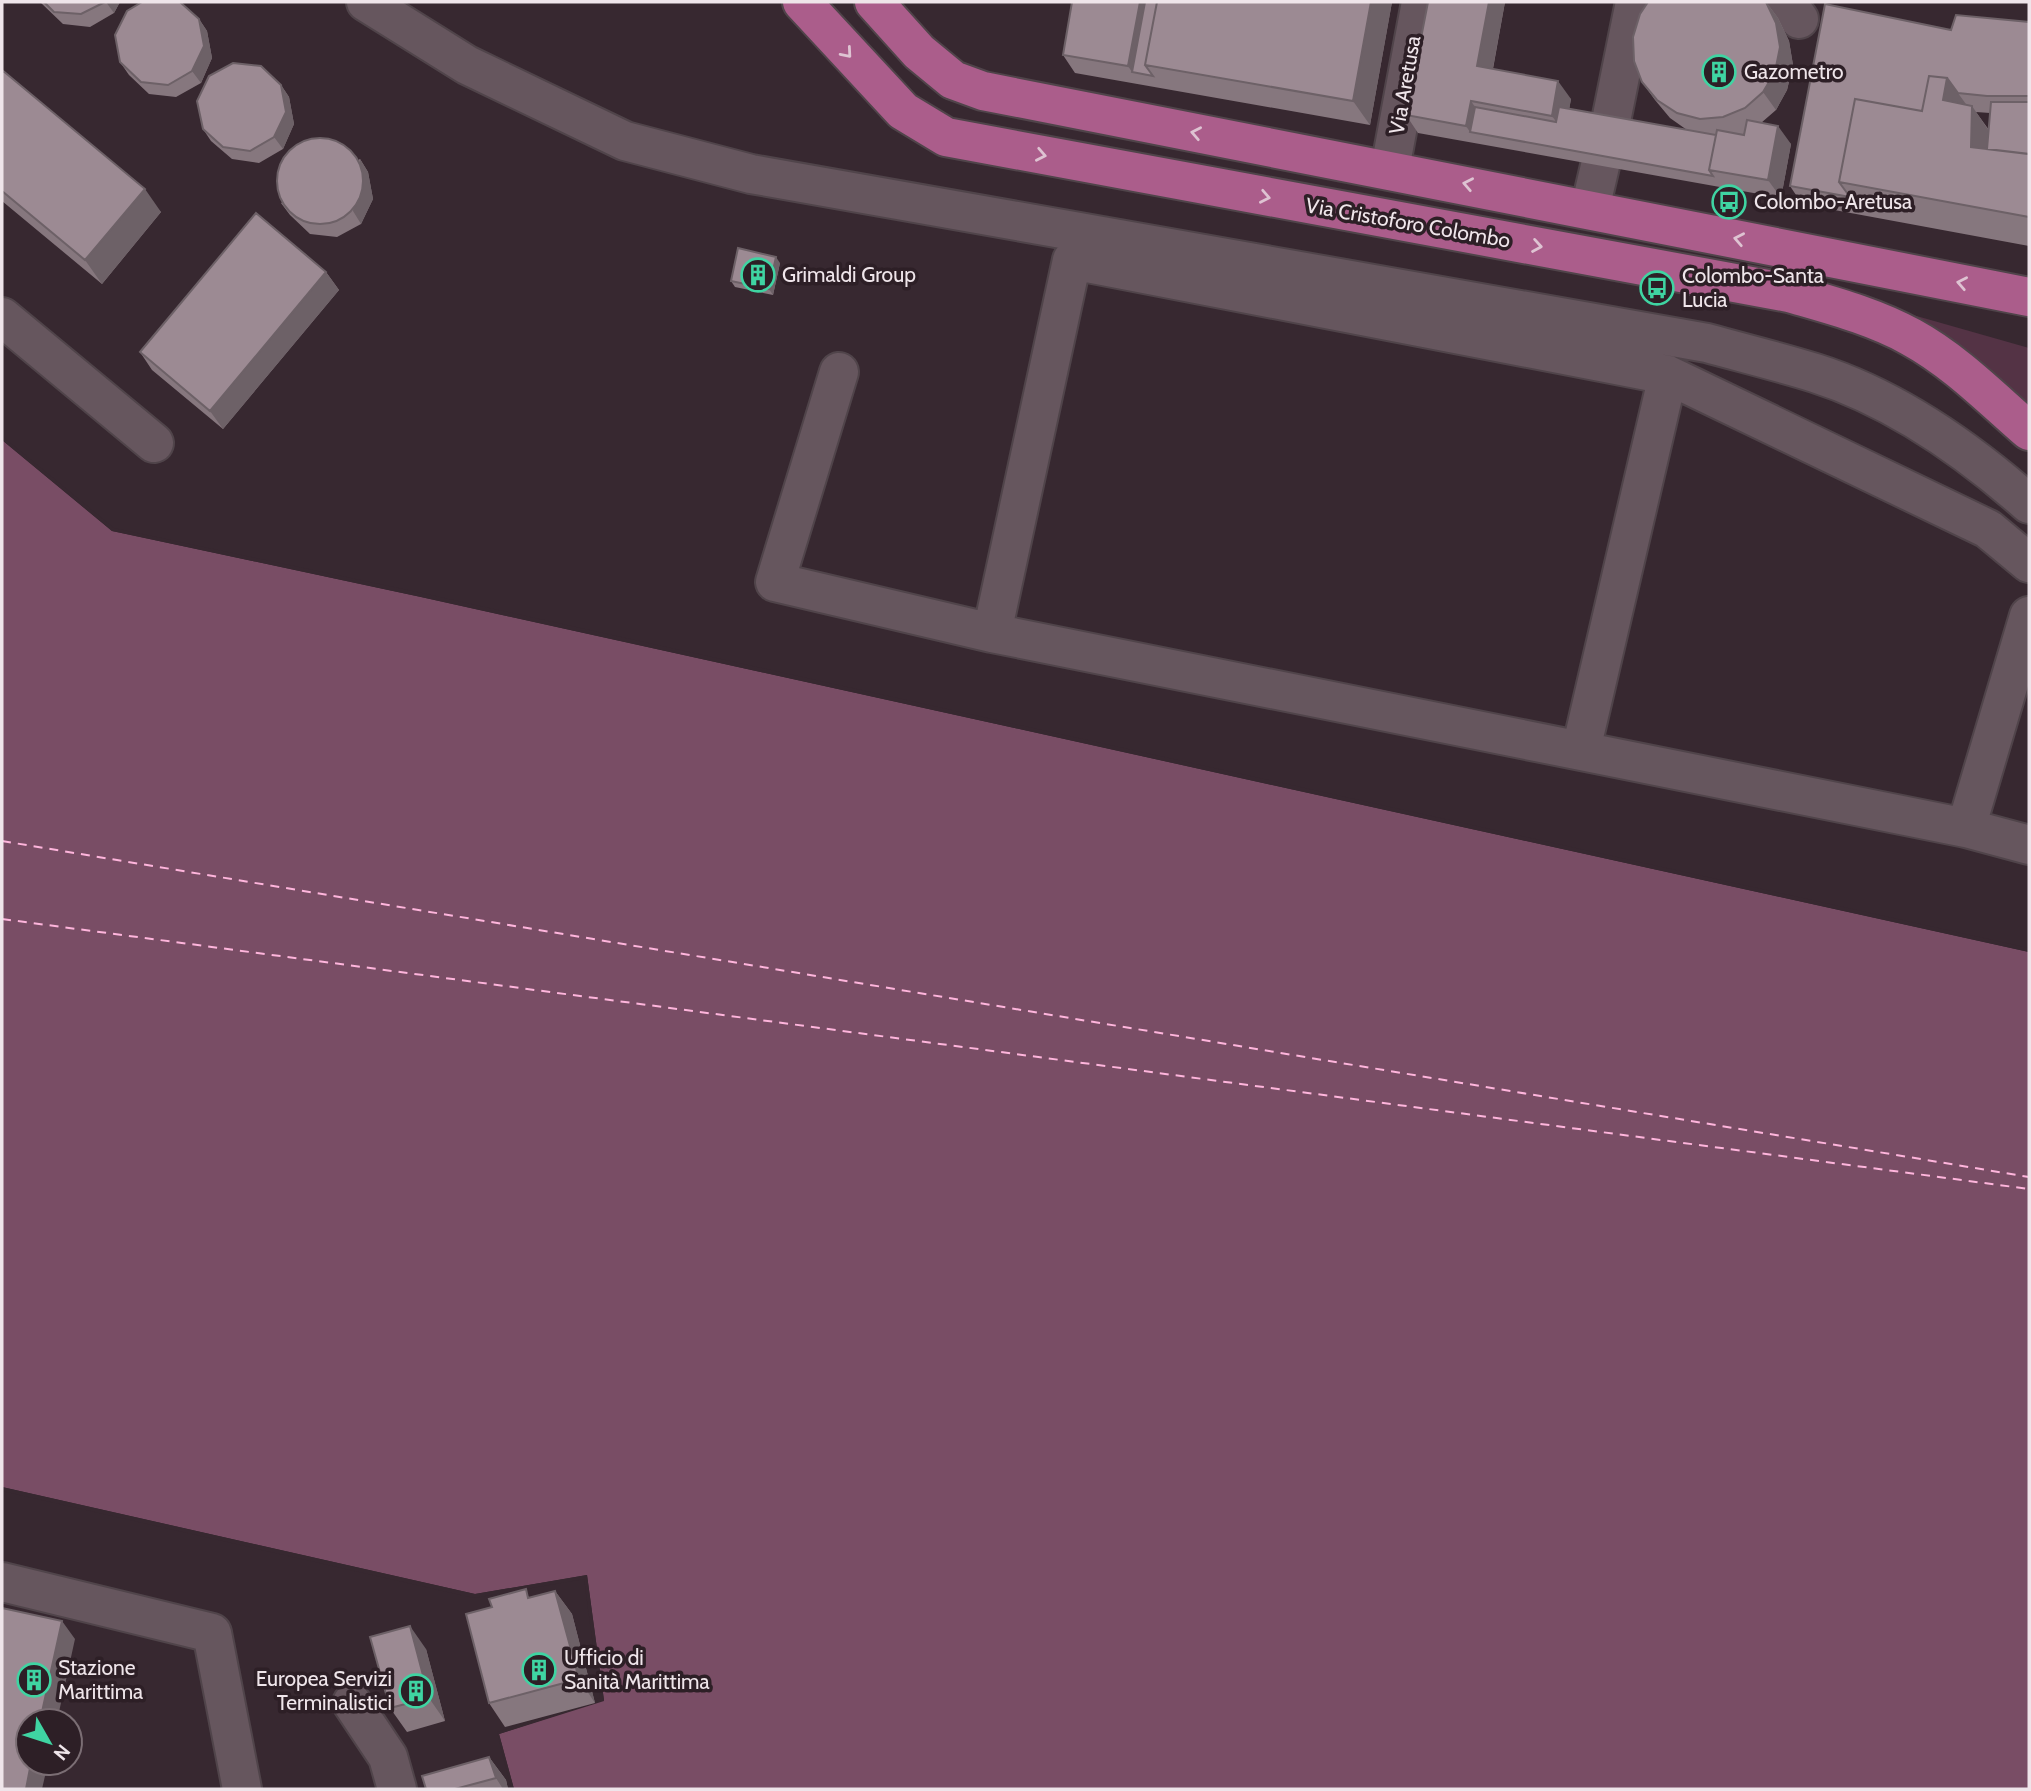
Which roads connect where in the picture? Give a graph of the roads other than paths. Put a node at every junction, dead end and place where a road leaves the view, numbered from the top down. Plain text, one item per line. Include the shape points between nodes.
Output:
1 (366, 2) edge
2 (802, 2) edge
3 (874, 2) edge
4 (1420, 2) edge
5 (1634, 2) edge
6 (1610, 126) edge
7 (1600, 166) edge
8 (1390, 169) junction
9 (1590, 209) junction
10 (2029, 296) edge
11 (2, 317) edge
12 (839, 372) dead end
13 (1668, 375) junction
14 (2029, 431) edge
15 (153, 443) dead end
16 (2029, 504) edge
17 (2029, 563) edge
18 (2029, 616) edge
19 (992, 633) junction
20 (1581, 751) junction
21 (1966, 828) junction
22 (2029, 845) edge
23 (2, 1582) edge
24 (352, 1703) dead end
25 (242, 1789) edge
26 (397, 1789) edge

1 - 16 street via 467,65 614,136 751,174 1706,343 1817,373 1881,401 1933,431
2 -> 14 main road, Via Cristoforo Colombo via 903,111 946,137 1789,293 1869,317 1912,337
8 -> 3 main road via 983,91 953,80
4 - 8 street, Via Aretusa
5 - 6 street
7 - 9 street
9 -> 8 main road
10 -> 9 main road
11 - 15 street
12 - 19 street via 775,582
13 - 17 street via 1988,529
13 - 19 street via 1072,260
13 - 20 street
18 - 21 street
19 - 20 street
20 - 21 street
21 - 22 street
23 - 25 street via 212,1633
24 - 26 street via 388,1757

